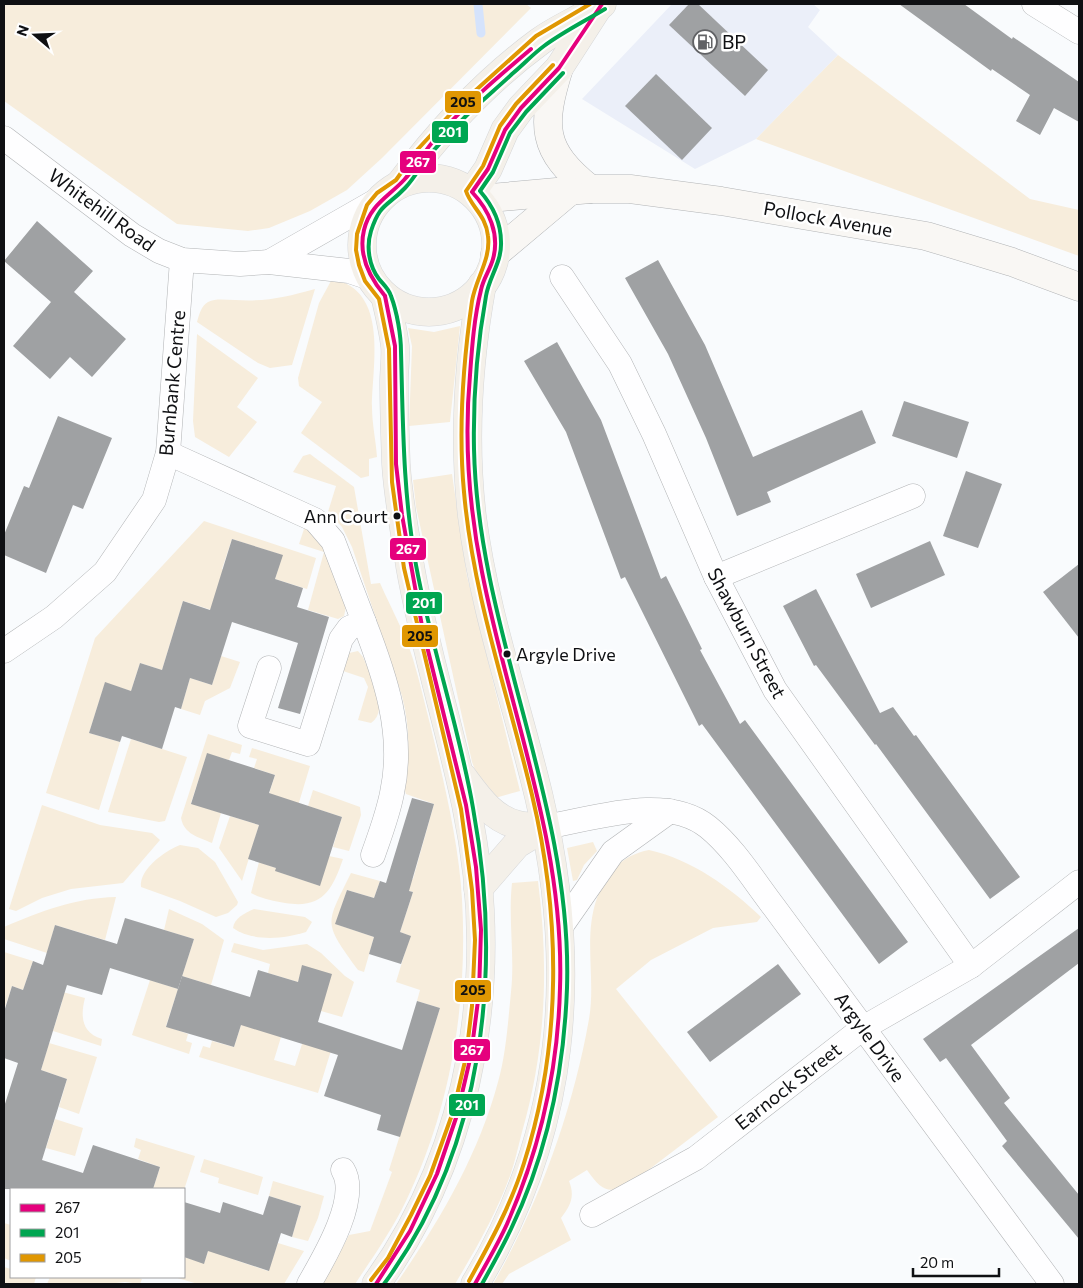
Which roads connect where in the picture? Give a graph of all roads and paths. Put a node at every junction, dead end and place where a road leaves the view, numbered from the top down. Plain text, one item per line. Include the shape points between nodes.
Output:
1 (1034, 4) edge
2 (601, 5) edge
3 (1079, 32) edge
4 (559, 68) junction
5 (4, 138) edge
6 (580, 190) junction
7 (390, 191) junction
8 (476, 196) junction
9 (495, 254) junction
10 (182, 260) junction
11 (269, 262) junction
12 (562, 277) dead end
13 (482, 285) junction
14 (378, 287) junction
15 (1079, 287) edge
16 (168, 453) junction
17 (913, 496) dead end
18 (716, 577) junction
19 (364, 622) junction
20 (4, 651) edge
21 (269, 668) dead end
22 (459, 772) junction
23 (670, 811) junction
24 (545, 827) junction
25 (373, 855) dead end
26 (1079, 882) edge
27 (478, 889) junction
28 (560, 928) junction
29 (971, 966) junction
30 (863, 1028) junction
31 (343, 1170) dead end
32 (592, 1215) dead end
33 (309, 1284) edge
34 (376, 1284) edge
35 (475, 1284) edge
36 (1052, 1284) edge

1 - 3 street
2 - 4 main road
2 - 7 main road via 540,42 498,77 438,135
4 - 6 street via 548,111 548,136
4 - 8 main road via 505,130
5 - 10 street, Whitehill Road via 132,235
6 - 8 street, Pollock Avenue
6 - 9 street
6 - 15 street, Pollock Avenue via 630,189 926,236 1012,262
7 - 8 main road via 412,180 437,178 450,181
7 - 11 street, Whitehill Road
7 - 14 main road via 372,209 363,234 362,249
8 - 9 main road via 493,227
9 - 13 main road
10 - 11 street, Whitehill Road via 240,264
10 - 16 street, Burnbank Centre
11 - 14 street, Whitehill Road via 349,271
12 - 18 street, Shawburn Street via 620,364
13 - 14 main road via 462,303 436,312 409,309
13 - 24 main road via 466,414 472,518 486,591
14 - 22 main road via 395,349 396,467 409,558
16 - 19 street via 315,520 333,541
16 - 20 street, Burnbank Centre via 154,500 105,572 54,617
17 - 18 street
18 - 29 street, Shawburn Street via 775,690
19 - 21 street via 349,628 341,639 308,744 250,726
19 - 25 street via 392,706 397,747 392,792
22 - 24 main road via 482,802 497,815 517,825
22 - 27 main road
23 - 24 street, Argyle Drive via 638,810
23 - 28 street via 613,852
23 - 30 street, Argyle Drive via 689,816 708,827 736,858
24 - 27 main road via 517,844
24 - 28 main road
26 - 29 street, Earnock Street
27 - 34 main road via 481,940 478,1007 472,1058 459,1114 436,1178 417,1218
28 - 35 main road via 561,1017 554,1074 544,1118 515,1205
29 - 30 street, Earnock Street
30 - 32 street, Earnock Street via 696,1158
30 - 36 street, Argyle Drive
31 - 33 street via 348,1178 349,1191 341,1219

